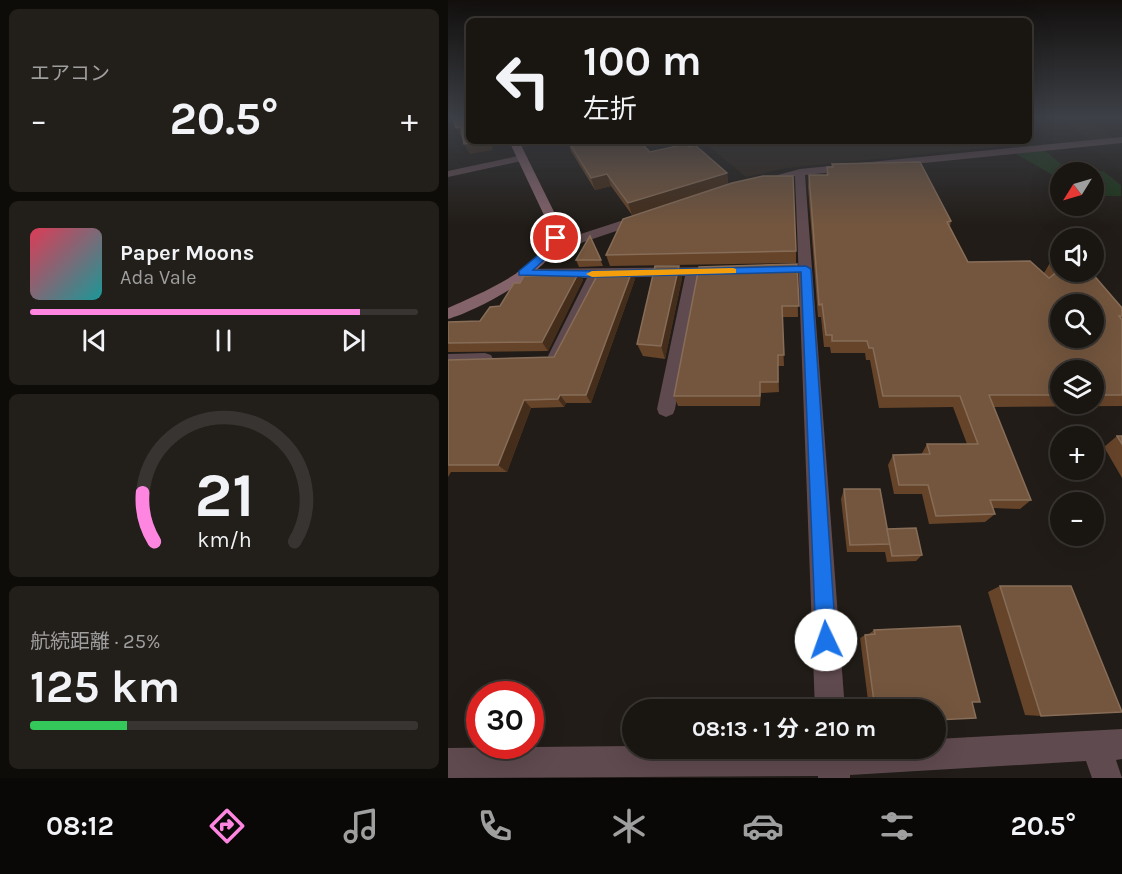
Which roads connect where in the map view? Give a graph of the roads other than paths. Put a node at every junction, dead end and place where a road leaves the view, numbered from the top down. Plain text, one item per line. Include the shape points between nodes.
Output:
1 (521, 153) edge
2 (988, 153) edge
3 (523, 158) junction
4 (800, 172) junction
5 (448, 174) edge
6 (747, 184) edge
7 (651, 215) edge
8 (552, 248) junction
9 (738, 271) edge
10 (693, 272) junction
11 (523, 273) junction
12 (596, 274) junction
13 (448, 314) edge
14 (507, 359) edge
15 (542, 359) edge
16 (448, 360) edge
17 (666, 409) dead end
18 (829, 699) edge
19 (1108, 745) edge
20 (833, 762) edge
21 (450, 769) edge
22 (704, 770) edge
23 (1108, 778) edge

1 - 3 street
2 - 4 street
3 - 5 street
3 - 8 street via 557,230
4 - 6 street
4 - 18 street via 800,269
7 - 8 street
8 - 11 street
9 - 10 street
10 - 12 street
10 - 17 street
11 - 12 street
11 - 13 street
12 - 15 street via 554,359
14 - 16 street
19 - 20 street
19 - 23 street
20 - 22 street
21 - 22 street

